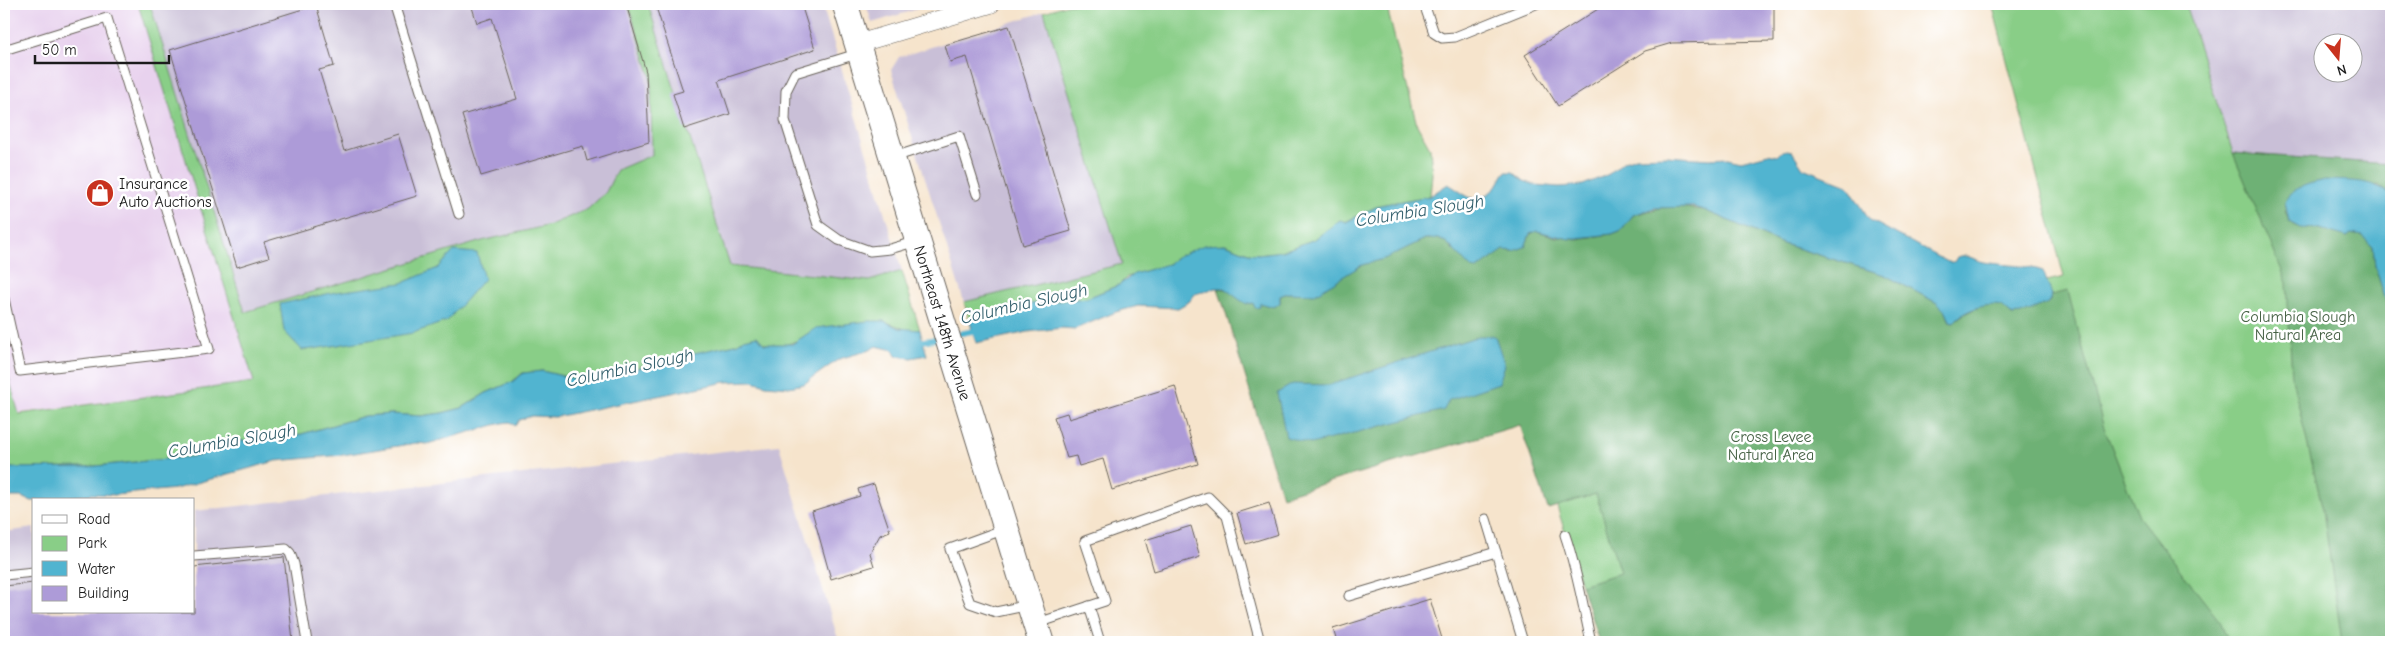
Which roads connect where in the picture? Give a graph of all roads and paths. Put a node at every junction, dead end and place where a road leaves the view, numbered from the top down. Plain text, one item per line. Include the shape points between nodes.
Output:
1 (394, 4) edge
2 (845, 4) edge
3 (991, 4) edge
4 (1424, 4) edge
5 (1536, 4) edge
6 (859, 49) junction
7 (4, 50) edge
8 (891, 157) junction
9 (977, 194) dead end
10 (458, 214) dead end
11 (917, 241) junction
12 (4, 299) edge
13 (1486, 519) dead end
14 (1005, 529) junction
15 (1565, 535) dead end
16 (1496, 552) junction
17 (195, 556) edge
18 (32, 572) edge
19 (4, 575) edge
20 (1350, 596) dead end
21 (1089, 606) junction
22 (1035, 624) edge
23 (306, 642) edge
24 (1100, 642) edge
25 (1260, 642) edge
26 (1523, 642) edge
27 (1591, 642) edge

1 - 10 lane
2 - 6 street, Northeast 148th Avenue
3 - 6 street
4 - 5 lane via 1434,32 1442,38 1455,37
6 - 8 street, Northeast 148th Avenue
6 - 11 lane via 794,73 786,91 785,120 818,226 838,240 870,251
7 - 12 lane via 107,18 209,349 20,372
8 - 9 lane via 959,136
8 - 11 street, Northeast 148th Avenue
11 - 14 street, Northeast 148th Avenue
13 - 16 lane
14 - 22 street, Northeast 148th Avenue
14 - 22 lane via 950,549 970,603
15 - 27 lane via 1578,573
16 - 20 lane
16 - 26 lane
17 - 23 lane via 286,549 294,564
18 - 19 lane
21 - 22 lane
21 - 24 lane
21 - 25 lane via 1105,601 1085,541 1208,498 1227,516

